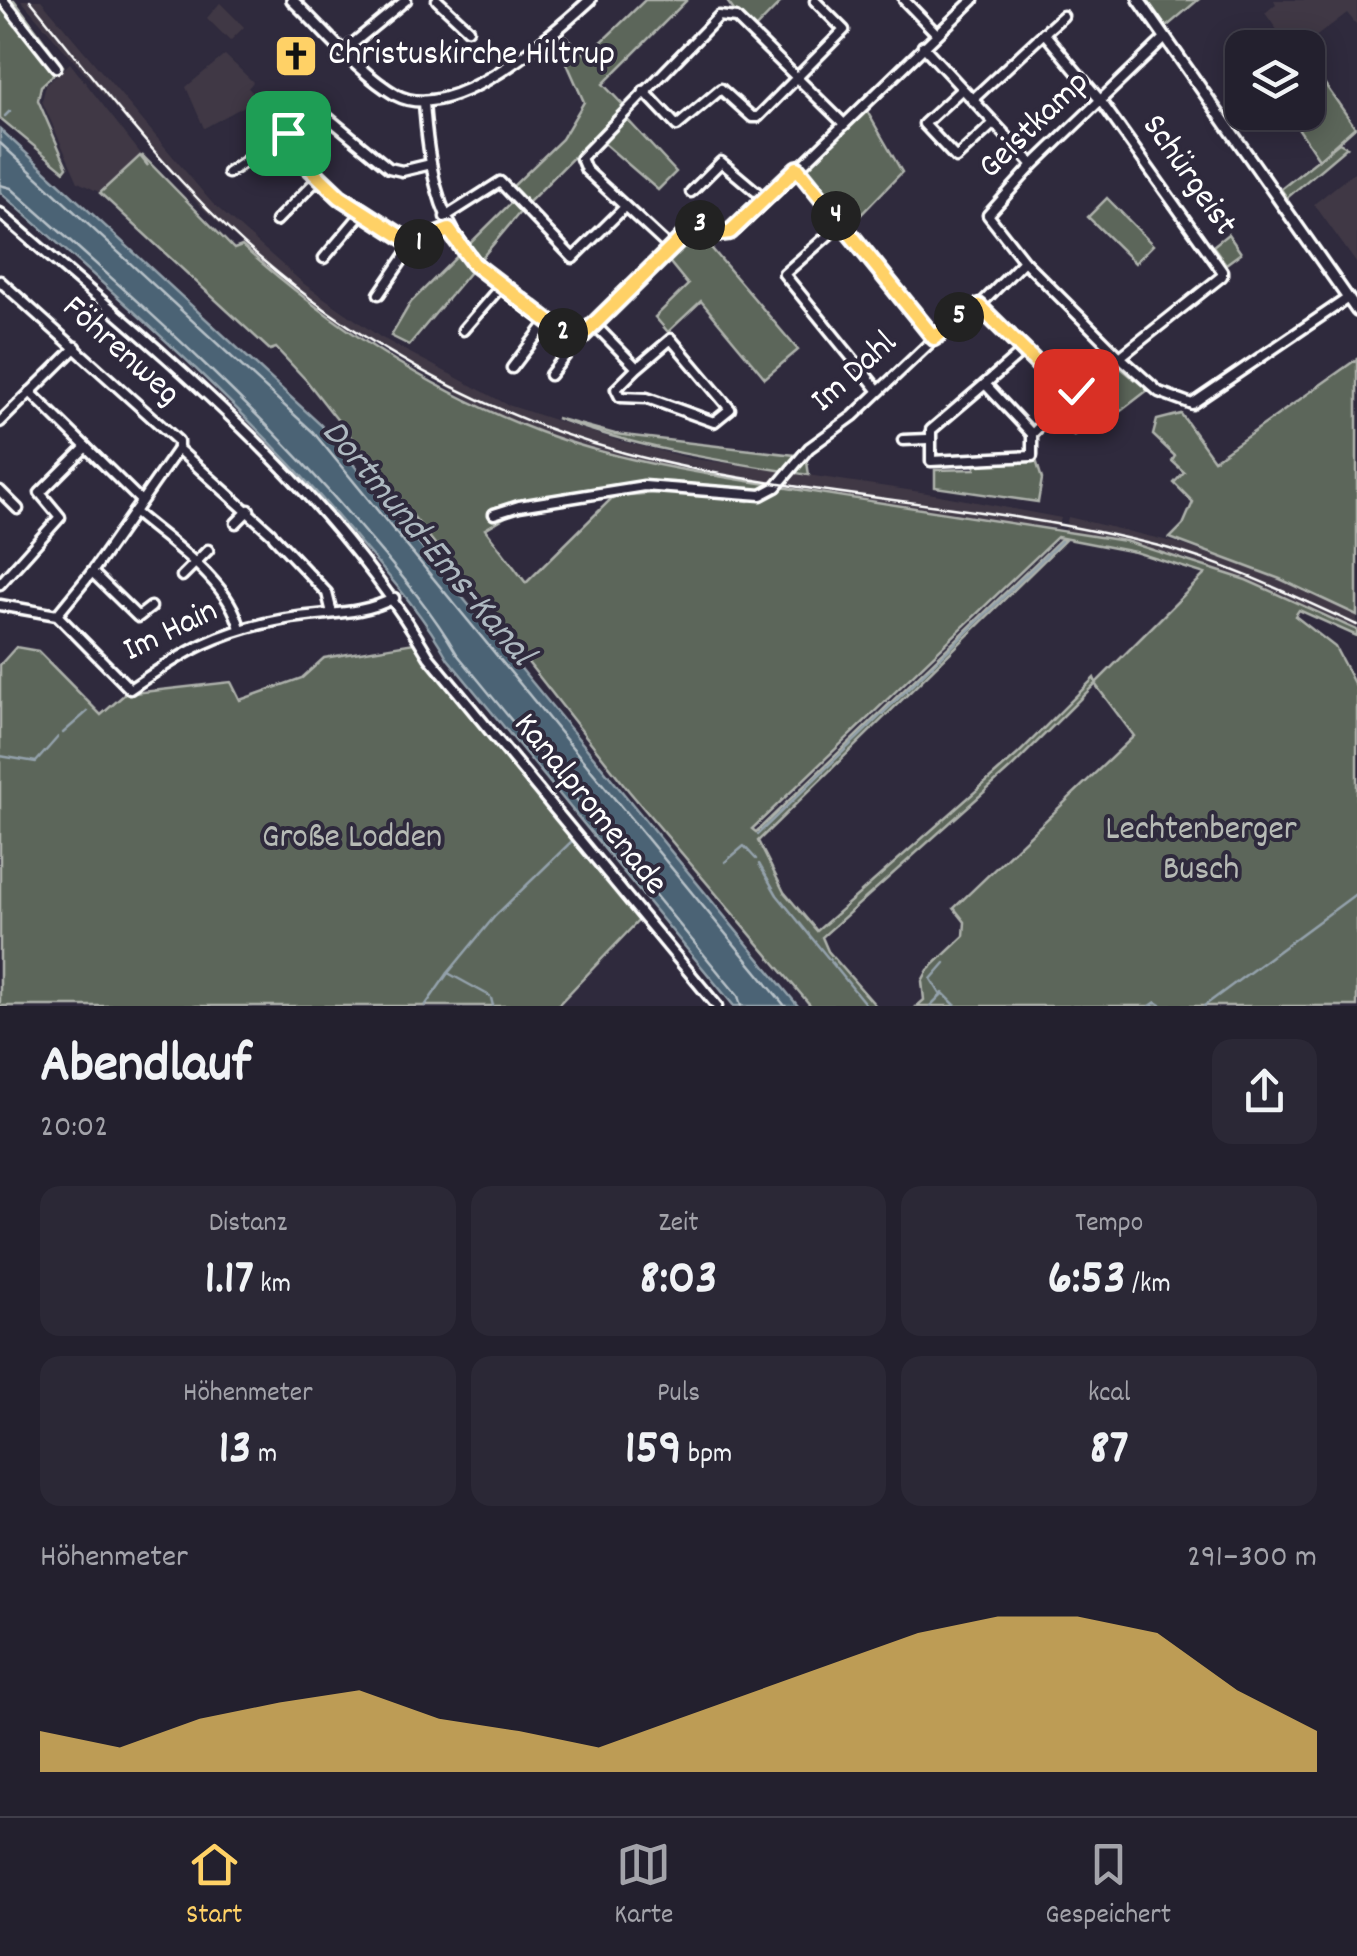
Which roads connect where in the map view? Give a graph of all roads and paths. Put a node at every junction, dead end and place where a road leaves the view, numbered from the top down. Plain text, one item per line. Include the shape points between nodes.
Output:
1 (3, 0) edge
2 (292, 0) edge
3 (406, 0) edge
4 (438, 0) edge
5 (590, 0) edge
6 (904, 0) edge
7 (972, 0) edge
8 (1139, 0) edge
9 (815, 1) edge
10 (1063, 16) dead end
11 (468, 29) dead end
12 (1044, 33) junction
13 (936, 34) junction
14 (1166, 38) junction
15 (923, 46) junction
16 (345, 50) junction
17 (56, 67) dead end
18 (797, 77) junction
19 (962, 89) junction
20 (644, 92) junction
21 (972, 100) junction
22 (1100, 100) junction
23 (424, 102) junction
24 (842, 122) junction
25 (994, 124) junction
26 (279, 139) junction
27 (430, 164) junction
28 (1032, 165) junction
29 (797, 168) junction
30 (228, 173) dead end
31 (318, 179) junction
32 (690, 192) dead end
33 (765, 199) junction
34 (625, 206) junction
35 (0, 213) edge
36 (362, 213) junction
37 (445, 217) junction
38 (276, 221) dead end
39 (842, 223) junction
40 (449, 230) junction
41 (413, 244) junction
42 (671, 249) junction
43 (324, 258) dead end
44 (1024, 261) junction
45 (0, 281) edge
46 (501, 286) junction
47 (10, 289) junction
48 (379, 294) dead end
49 (1348, 298) junction
50 (0, 299) edge
51 (979, 306) junction
52 (1357, 310) edge
53 (547, 322) junction
54 (594, 324) junction
55 (462, 330) dead end
56 (934, 338) junction
57 (576, 342) junction
58 (76, 347) junction
59 (1024, 350) junction
60 (1120, 357) junction
61 (512, 368) dead end
62 (637, 368) junction
63 (550, 375) dead end
64 (985, 384) junction
65 (878, 390) junction
66 (30, 392) junction
67 (1071, 394) junction
68 (0, 422) edge
69 (1032, 434) junction
70 (903, 440) dead end
71 (928, 440) junction
72 (86, 447) junction
73 (178, 449) junction
74 (0, 491) edge
75 (141, 501) junction
76 (18, 509) dead end
77 (248, 510) junction
78 (134, 512) junction
79 (494, 514) dead end
80 (236, 523) dead end
81 (208, 550) dead end
82 (194, 563) junction
83 (92, 572) junction
84 (182, 576) dead end
85 (0, 584) edge
86 (394, 598) junction
87 (0, 604) edge
88 (151, 607) dead end
89 (332, 613) junction
90 (57, 615) junction
91 (240, 629) junction
92 (717, 1006) edge

1 - 17 street
2 - 16 street
3 - 16 street
4 - 11 street
5 - 23 street via 495,74 458,94
6 - 13 street
7 - 13 street
8 - 14 street
9 - 18 street via 844,30
10 - 12 street
12 - 21 street
12 - 22 street
13 - 15 street
14 - 22 street, Geistkamp
14 - 49 street
15 - 19 street
15 - 24 street
16 - 23 street via 394,93
18 - 20 street via 736,18 719,16
18 - 20 street via 755,118 722,88 681,126
18 - 24 street
19 - 21 street
19 - 25 street via 924,124 956,158
20 - 34 street via 581,158
21 - 25 street
22 - 28 street, Geistkamp
22 - 60 street, Schürgeist via 1222,274
23 - 27 street
24 - 29 street
25 - 28 street
26 - 27 street via 320,111 389,168 402,172
26 - 30 street
26 - 31 street
27 - 37 street
28 - 44 street, Geistkamp via 988,215
29 - 33 street
29 - 39 street
31 - 36 street
31 - 38 street
32 - 33 street via 721,162
33 - 42 street via 730,232 714,234 697,223
34 - 37 street via 573,258 500,182
34 - 42 street
35 - 86 street, Kanalpromenade via 275,460
36 - 41 street
36 - 43 street
37 - 40 street
39 - 56 street
39 - 65 street via 784,274
40 - 41 street
40 - 46 street
41 - 48 street
42 - 54 street
44 - 51 street
44 - 60 street, Geistkamp
45 - 47 street, Föhrenweg
46 - 53 street
46 - 55 street
47 - 50 street
47 - 58 street, Föhrenweg
49 - 52 street
49 - 60 street via 1192,404 1159,392
51 - 56 street, Im Dahl
51 - 59 street
53 - 57 street
53 - 61 street
54 - 57 street
54 - 62 street
56 - 65 street, Im Dahl
57 - 63 street
58 - 66 street
58 - 73 street, Föhrenweg via 178,441
59 - 64 street
59 - 67 street
60 - 67 street
62 - 62 street via 616,389 620,397 648,398 714,422 730,410 672,339
64 - 69 street
64 - 71 street via 931,430
65 - 79 street, Im Dahl via 761,495 644,486
66 - 68 street
66 - 72 street
67 - 69 street
69 - 71 street via 1032,456 931,460
70 - 71 street
72 - 75 street
72 - 85 street via 40,493 60,517
73 - 75 street, Föhrenweg
73 - 77 street
74 - 76 street
75 - 78 street, Föhrenweg
77 - 80 street
77 - 89 street via 327,593
78 - 82 street
78 - 83 street, Föhrenweg
81 - 82 street
82 - 84 street
82 - 91 street via 232,606
83 - 88 street via 138,617
83 - 90 street, Föhrenweg
86 - 89 street, Im Hain
86 - 92 street, Kanalpromenade via 429,657
87 - 90 street
89 - 91 street, Im Hain
90 - 91 street, Im Hain via 130,690 175,656

